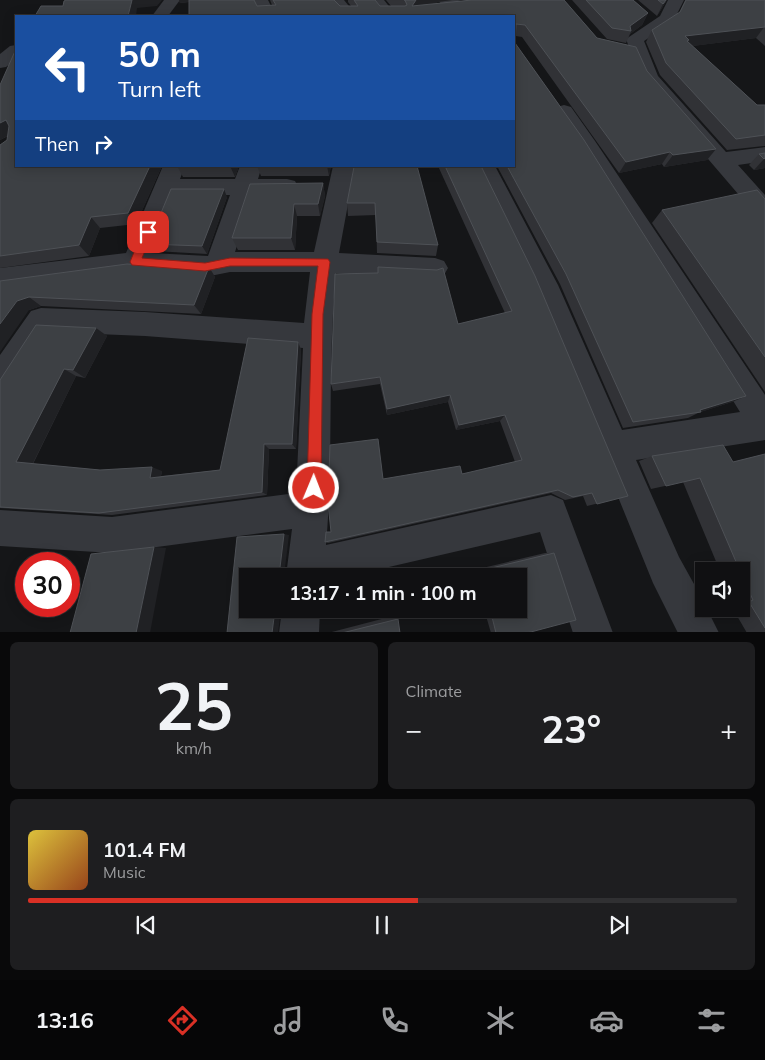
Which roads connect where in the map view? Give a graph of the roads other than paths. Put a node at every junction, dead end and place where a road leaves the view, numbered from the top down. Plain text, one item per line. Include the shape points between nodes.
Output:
1 (172, 0) edge
2 (260, 0) edge
3 (336, 0) edge
4 (376, 0) edge
5 (676, 0) edge
6 (452, 3) edge
7 (488, 9) edge
8 (434, 11) edge
9 (161, 15) edge
10 (268, 15) edge
11 (345, 15) edge
12 (393, 15) edge
13 (618, 49) edge
14 (15, 51) edge
15 (640, 53) junction
16 (0, 64) edge
17 (551, 93) edge
18 (765, 154) edge
19 (721, 160) junction
20 (485, 167) edge
21 (248, 176) edge
22 (170, 177) edge
23 (326, 181) edge
24 (765, 210) edge
25 (136, 262) junction
26 (324, 262) junction
27 (218, 264) junction
28 (435, 268) edge
29 (0, 278) edge
30 (317, 337) junction
31 (3, 371) edge
32 (765, 423) edge
33 (614, 447) junction
34 (311, 509) junction
35 (0, 528) edge
36 (305, 568) edge
37 (321, 568) edge
38 (301, 618) edge
39 (299, 632) edge
40 (593, 632) edge
41 (698, 632) edge

1 - 9 street
2 - 10 street
3 - 11 street
4 - 12 street via 386,13
5 - 15 street via 667,19 649,21 636,38
6 - 7 street
6 - 8 street
13 - 15 street
14 - 16 street
15 - 19 street via 649,78
17 - 32 street
18 - 19 street
19 - 24 street
20 - 33 street via 545,285
21 - 22 street
21 - 23 street
21 - 27 street
22 - 25 street
23 - 26 street
25 - 27 street via 205,267
25 - 29 street
26 - 27 street
26 - 28 street
26 - 30 street
30 - 31 street via 41,320
30 - 34 street
32 - 33 street
33 - 41 street via 666,570
34 - 35 street via 112,535
34 - 36 street
37 - 40 street via 551,512
38 - 39 street

